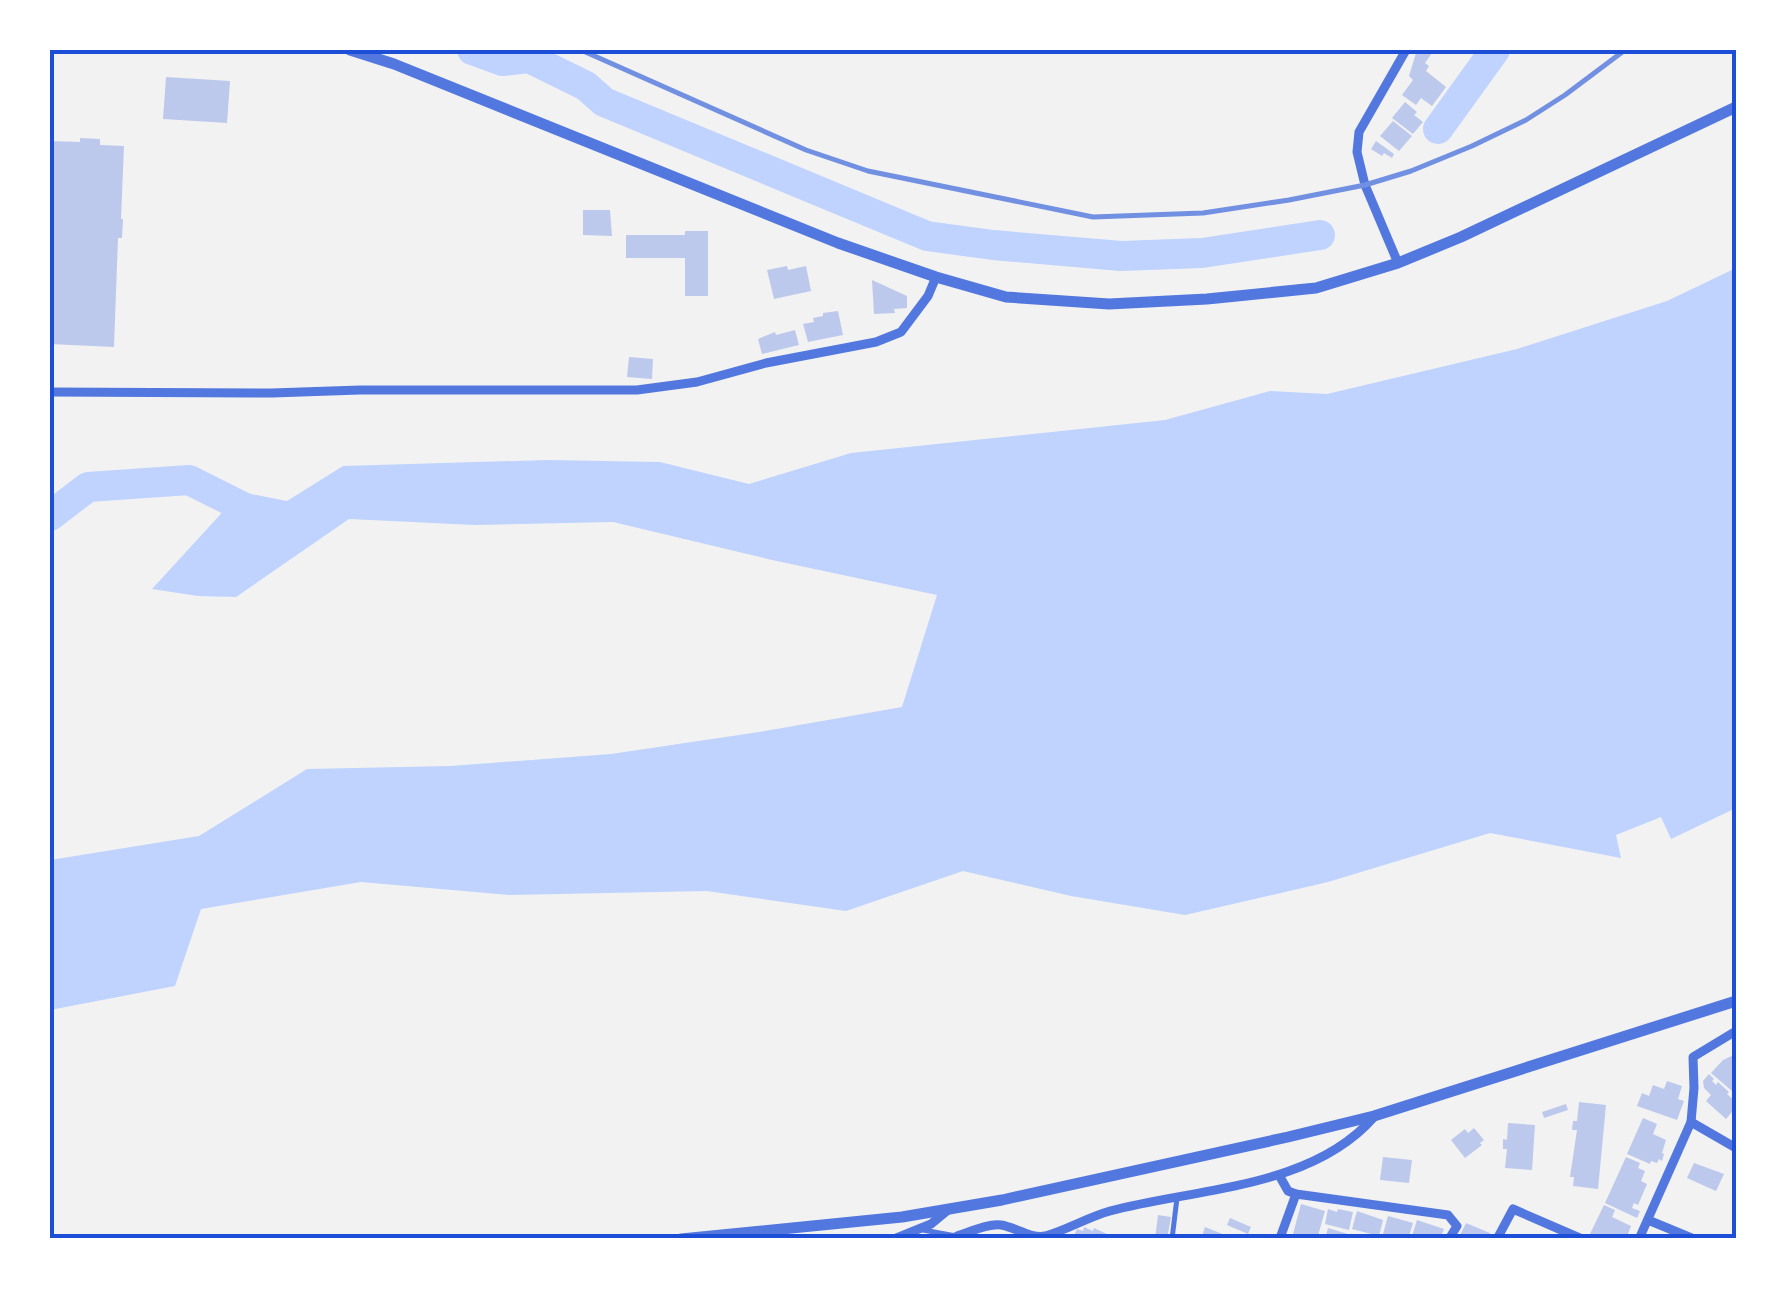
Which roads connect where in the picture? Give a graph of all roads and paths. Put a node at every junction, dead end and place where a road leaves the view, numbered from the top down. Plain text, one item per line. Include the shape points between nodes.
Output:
1 (350, 50) edge
2 (1406, 50) edge
3 (1736, 106) edge
4 (1398, 262) junction
5 (936, 277) junction
6 (50, 392) edge
7 (1736, 1001) edge
8 (1736, 1031) edge
9 (1736, 1040) edge
10 (1693, 1057) junction
11 (1374, 1116) junction
12 (1691, 1122) junction
13 (1736, 1148) edge
14 (1278, 1175) junction
15 (1296, 1194) junction
16 (1177, 1198) junction
17 (950, 1208) junction
18 (1648, 1220) junction
19 (920, 1230) junction
20 (958, 1238) edge
21 (681, 1239) edge
22 (894, 1239) edge
23 (1172, 1239) edge
24 (1284, 1239) edge
25 (1450, 1239) edge
26 (1498, 1239) edge
27 (1582, 1239) edge
28 (1640, 1239) edge
29 (1694, 1239) edge

1 - 5 street
2 - 4 street via 1359,132 1357,152
3 - 4 street
4 - 5 street via 1316,288 1109,304 1006,296
5 - 6 street via 901,332 876,342 637,390
7 - 11 street
8 - 10 street
9 - 10 street
10 - 12 street
11 - 14 street via 1357,1136
11 - 17 street
12 - 13 street
12 - 18 street
14 - 15 street
14 - 16 street
15 - 24 street
15 - 25 street via 1448,1215 1457,1226
16 - 20 street via 1108,1211 1041,1237 998,1224
16 - 23 lane
17 - 19 street
17 - 21 street
18 - 28 street
18 - 29 street
19 - 20 lane
19 - 22 street
26 - 27 street via 1513,1209

